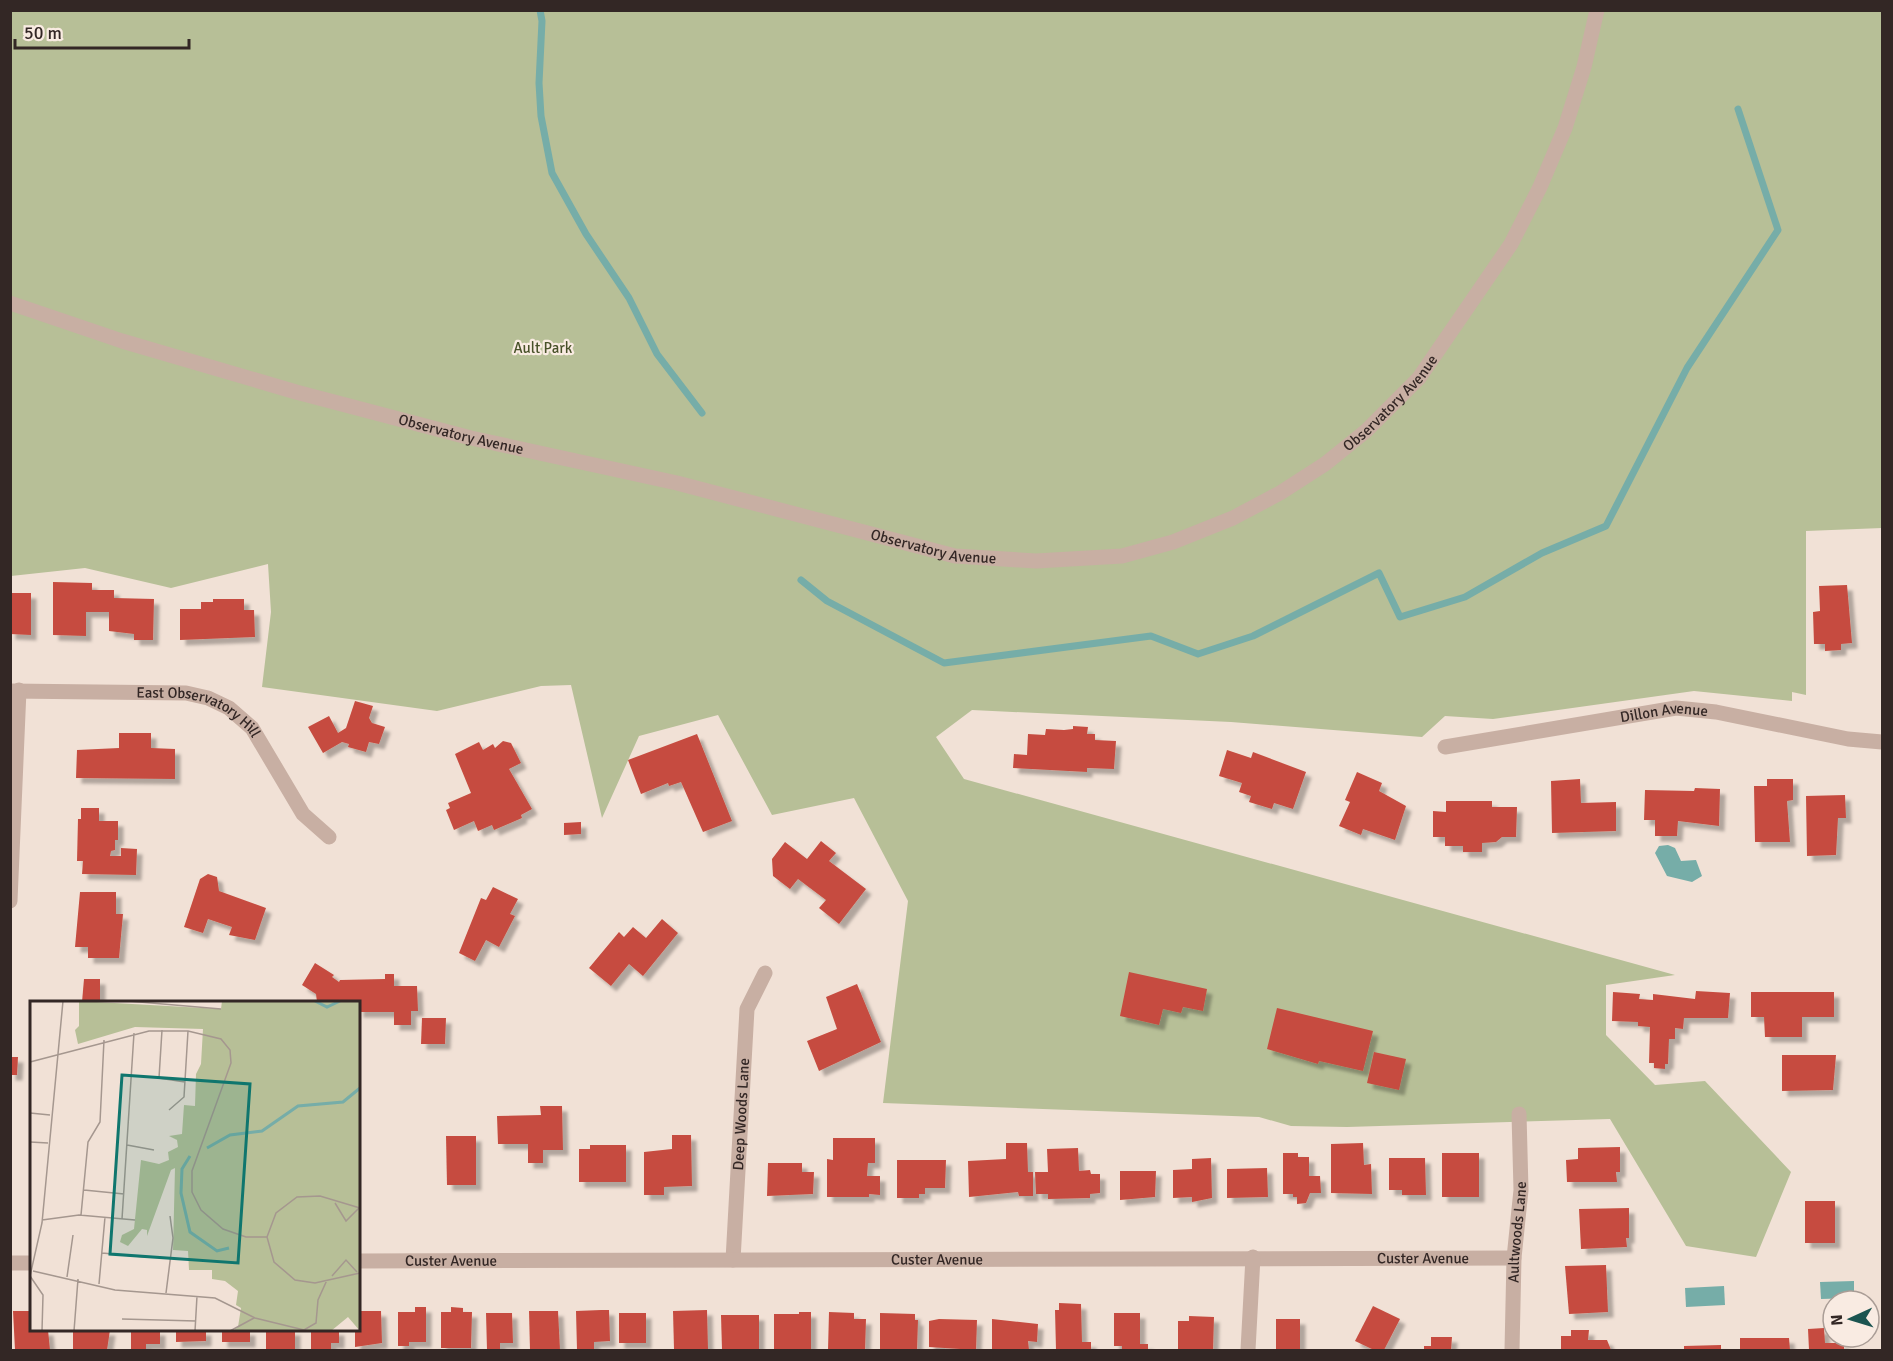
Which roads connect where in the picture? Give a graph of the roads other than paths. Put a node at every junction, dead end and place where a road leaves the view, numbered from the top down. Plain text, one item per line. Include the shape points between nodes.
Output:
1 (1597, 10) edge
2 (10, 303) edge
3 (15, 691) edge
4 (1882, 741) edge
5 (1445, 747) dead end
6 (329, 837) dead end
7 (10, 901) edge
8 (765, 973) dead end
9 (1519, 1114) dead end
10 (1252, 1257) junction
11 (1514, 1258) junction
12 (733, 1260) junction
13 (360, 1261) edge
14 (10, 1263) edge
15 (30, 1263) edge
16 (1248, 1350) edge
17 (1512, 1350) edge

1 - 2 street, Observatory Avenue via 1565,128 1540,187 1511,244 1419,378 1366,431 1280,493 1233,518 1173,542 1122,556 1036,561 955,556 677,483 471,438 296,392 122,341
3 - 6 street, East Observatory Hill via 186,693 208,698 228,708 252,728 303,814
3 - 7 street
4 - 5 street, Dillon Avenue via 1848,739 1716,712 1676,708
8 - 12 street, Deep Woods Lane via 747,1009
9 - 11 street, Aultwoods Lane via 1521,1190
10 - 11 street, Custer Avenue
10 - 12 street, Custer Avenue
10 - 16 street
11 - 17 street, Aultwoods Lane
12 - 13 street, Custer Avenue
14 - 15 street

